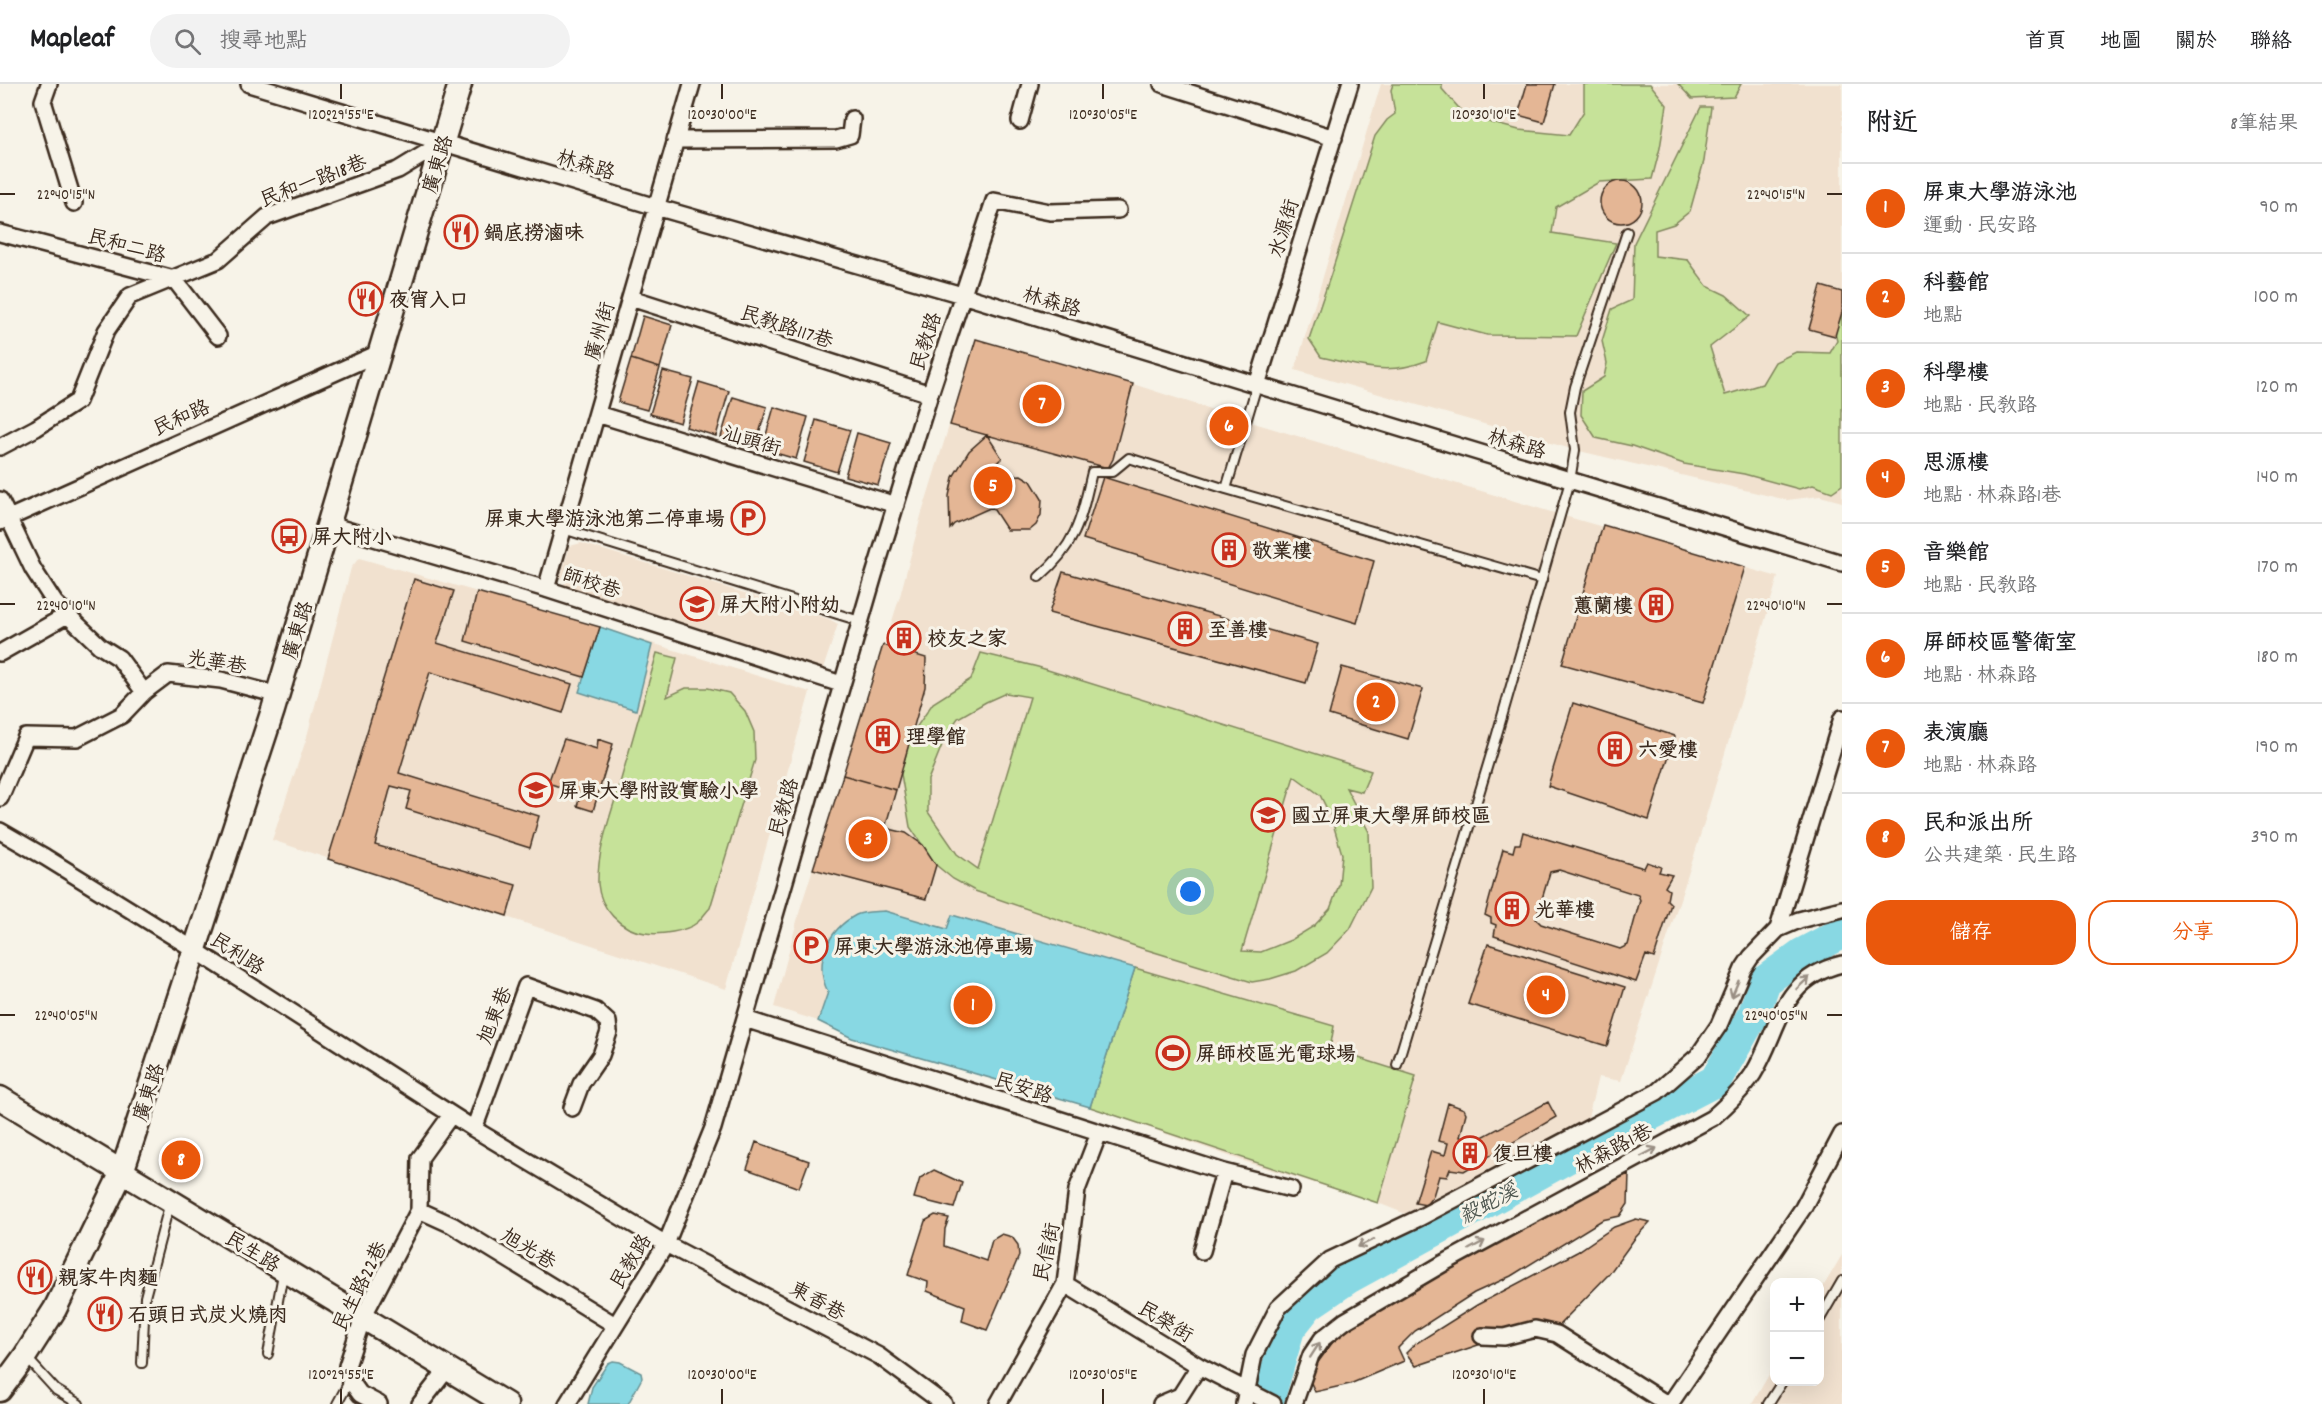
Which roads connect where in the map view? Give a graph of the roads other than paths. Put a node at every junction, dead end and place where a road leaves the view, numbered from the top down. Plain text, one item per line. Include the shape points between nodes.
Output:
1 (49, 84) edge
2 (249, 84) edge
3 (460, 84) edge
4 (692, 84) edge
5 (1030, 84) edge
6 (1162, 84) edge
7 (1350, 84) edge
8 (852, 119) dead end
9 (1020, 121) dead end
10 (1334, 138) junction
11 (675, 140) junction
12 (444, 142) junction
13 (74, 203) dead end
14 (656, 207) junction
15 (1118, 210) dead end
16 (1627, 232) dead end
17 (0, 233) edge
18 (174, 279) junction
19 (962, 295) junction
20 (631, 298) junction
21 (218, 336) dead end
22 (381, 352) junction
23 (1257, 385) junction
24 (930, 394) junction
25 (597, 414) junction
26 (0, 447) edge
27 (1570, 481) junction
28 (1226, 489) junction
29 (0, 500) edge
30 (896, 505) junction
31 (4, 520) edge
32 (330, 525) junction
33 (563, 529) junction
34 (1842, 562) edge
35 (1039, 577) dead end
36 (1542, 580) junction
37 (546, 589) junction
38 (67, 615) junction
39 (860, 621) junction
40 (0, 653) edge
41 (841, 684) junction
42 (144, 692) junction
43 (278, 695) junction
44 (1842, 718) edge
45 (0, 798) edge
46 (0, 831) edge
47 (1842, 909) edge
48 (1778, 930) junction
49 (195, 950) junction
50 (1842, 964) edge
51 (746, 1019) junction
52 (1397, 1065) dead end
53 (0, 1098) edge
54 (572, 1108) dead end
55 (451, 1115) junction
56 (474, 1129) junction
57 (1099, 1133) junction
58 (1842, 1134) edge
59 (122, 1172) junction
60 (1224, 1172) junction
61 (1291, 1189) dead end
62 (170, 1202) junction
63 (419, 1210) junction
64 (666, 1244) junction
65 (1202, 1251) dead end
66 (284, 1269) junction
67 (1842, 1281) edge
68 (1065, 1284) junction
69 (1824, 1312) edge
70 (363, 1317) junction
71 (615, 1325) junction
72 (1482, 1336) dead end
73 (268, 1354) dead end
74 (25, 1356) junction
75 (142, 1363) dead end
76 (1200, 1366) junction
77 (448, 1368) junction
78 (350, 1380) junction
79 (1779, 1386) edge
80 (0, 1390) edge
81 (1246, 1397) edge
82 (80, 1404) edge
83 (337, 1404) edge
84 (379, 1404) edge
85 (420, 1404) edge
86 (506, 1404) edge
87 (567, 1404) edge
88 (944, 1404) edge
89 (998, 1404) edge
90 (1161, 1404) edge
91 (1273, 1404) edge
92 (1294, 1404) edge
93 (1668, 1404) edge
94 (1768, 1404) edge

1 - 13 street via 43,101
2 - 12 street, 林森路
3 - 12 street, 廣東路
4 - 11 street, 廣州街
5 - 9 street
6 - 10 street
7 - 10 street, 水源街
8 - 11 street via 850,135 836,139
10 - 23 street, 水源街
11 - 14 street, 廣州街
12 - 14 street, 林森路
12 - 18 street, 民和一路18巷 via 398,170 267,217 218,260
12 - 22 street, 廣東路
14 - 19 street, 林森路
14 - 20 street, 廣州街
15 - 19 street, 民教路 via 1050,212 994,201
16 - 27 lane via 1575,387 1570,412 1575,450
17 - 18 street, 民和二路
18 - 21 street, 民和二路
18 - 26 street, 民和一路18巷 via 130,296 106,331 78,401
19 - 23 street, 林森路
19 - 24 street, 民教路
20 - 24 street, 民教路117巷
20 - 25 street, 廣州街
22 - 31 street, 民和路
22 - 32 street, 廣東路
23 - 27 street, 林森路
23 - 28 lane
24 - 30 street, 民教路
25 - 30 street, 汕頭街
25 - 33 street, 廣州街
27 - 34 street, 林森路
27 - 36 lane
28 - 35 lane via 1129,458 1112,472 1092,472 1072,541
28 - 36 lane
29 - 31 street
30 - 39 street, 民教路
31 - 38 street via 55,603
32 - 37 street, 師校巷
32 - 43 street, 廣東路
33 - 37 street, 廣州街
33 - 39 lane
36 - 52 lane
37 - 41 street, 師校巷
38 - 40 street
38 - 42 street via 100,646 119,657
39 - 41 street, 民教路
41 - 51 street, 民教路
42 - 43 street, 光華巷 via 168,674 221,680
42 - 45 street, 光華巷 via 122,715 77,738 26,737
43 - 49 street, 廣東路
44 - 48 street, 林森路1巷
46 - 49 street, 民利路
47 - 48 street, 林森路1巷
48 -> 81 street, 林森路1巷 via 1743,969 1719,1025 1698,1056 1657,1092 1419,1218 1330,1260 1278,1308 1254,1354
49 - 55 street, 民利路
49 - 59 street, 廣東路
92 -> 50 street, 林森路1巷 via 1311,1355 1322,1339 1345,1321 1712,1118 1737,1096 1754,1072 1790,996 1809,977
51 - 57 street, 民安路
51 - 64 street, 民教路 via 713,1128
53 - 59 street, 民生路
54 - 56 street, 旭東巷 via 581,1084 601,1055 609,1032 608,1022 596,1011 526,986
55 - 56 street
55 - 63 street via 420,1158
56 - 64 street
57 - 60 street, 民安路
57 - 68 street, 民信街 via 1077,1190
58 - 93 street via 1803,1208
59 - 62 street, 民生路
59 - 74 street, 廣東路 via 55,1309
60 - 61 street, 民安路
60 - 65 street
62 - 66 street, 民生路
62 - 75 lane via 145,1297
63 - 70 street, 民生路22巷
63 - 71 street, 旭光巷 via 452,1225
64 - 71 street, 民教路
64 - 88 street, 東香巷 via 879,1356
66 - 70 street, 民生路
66 - 73 lane
67 - 69 lane
68 - 76 street, 民榮街
68 - 89 street, 民信街
70 - 77 street, 民生路
70 - 78 street, 民生路22巷 via 347,1365
71 - 87 street, 民教路
72 - 93 street via 1504,1337 1535,1329 1557,1334
74 - 80 street, 廣東路
74 - 82 lane via 56,1390
76 - 81 street, 民榮街
76 - 90 street via 1180,1396
77 - 85 street
77 - 86 street, 民生路
78 - 83 lane
78 - 84 street via 360,1394
79 - 94 lane
81 - 91 street, 民榮街

